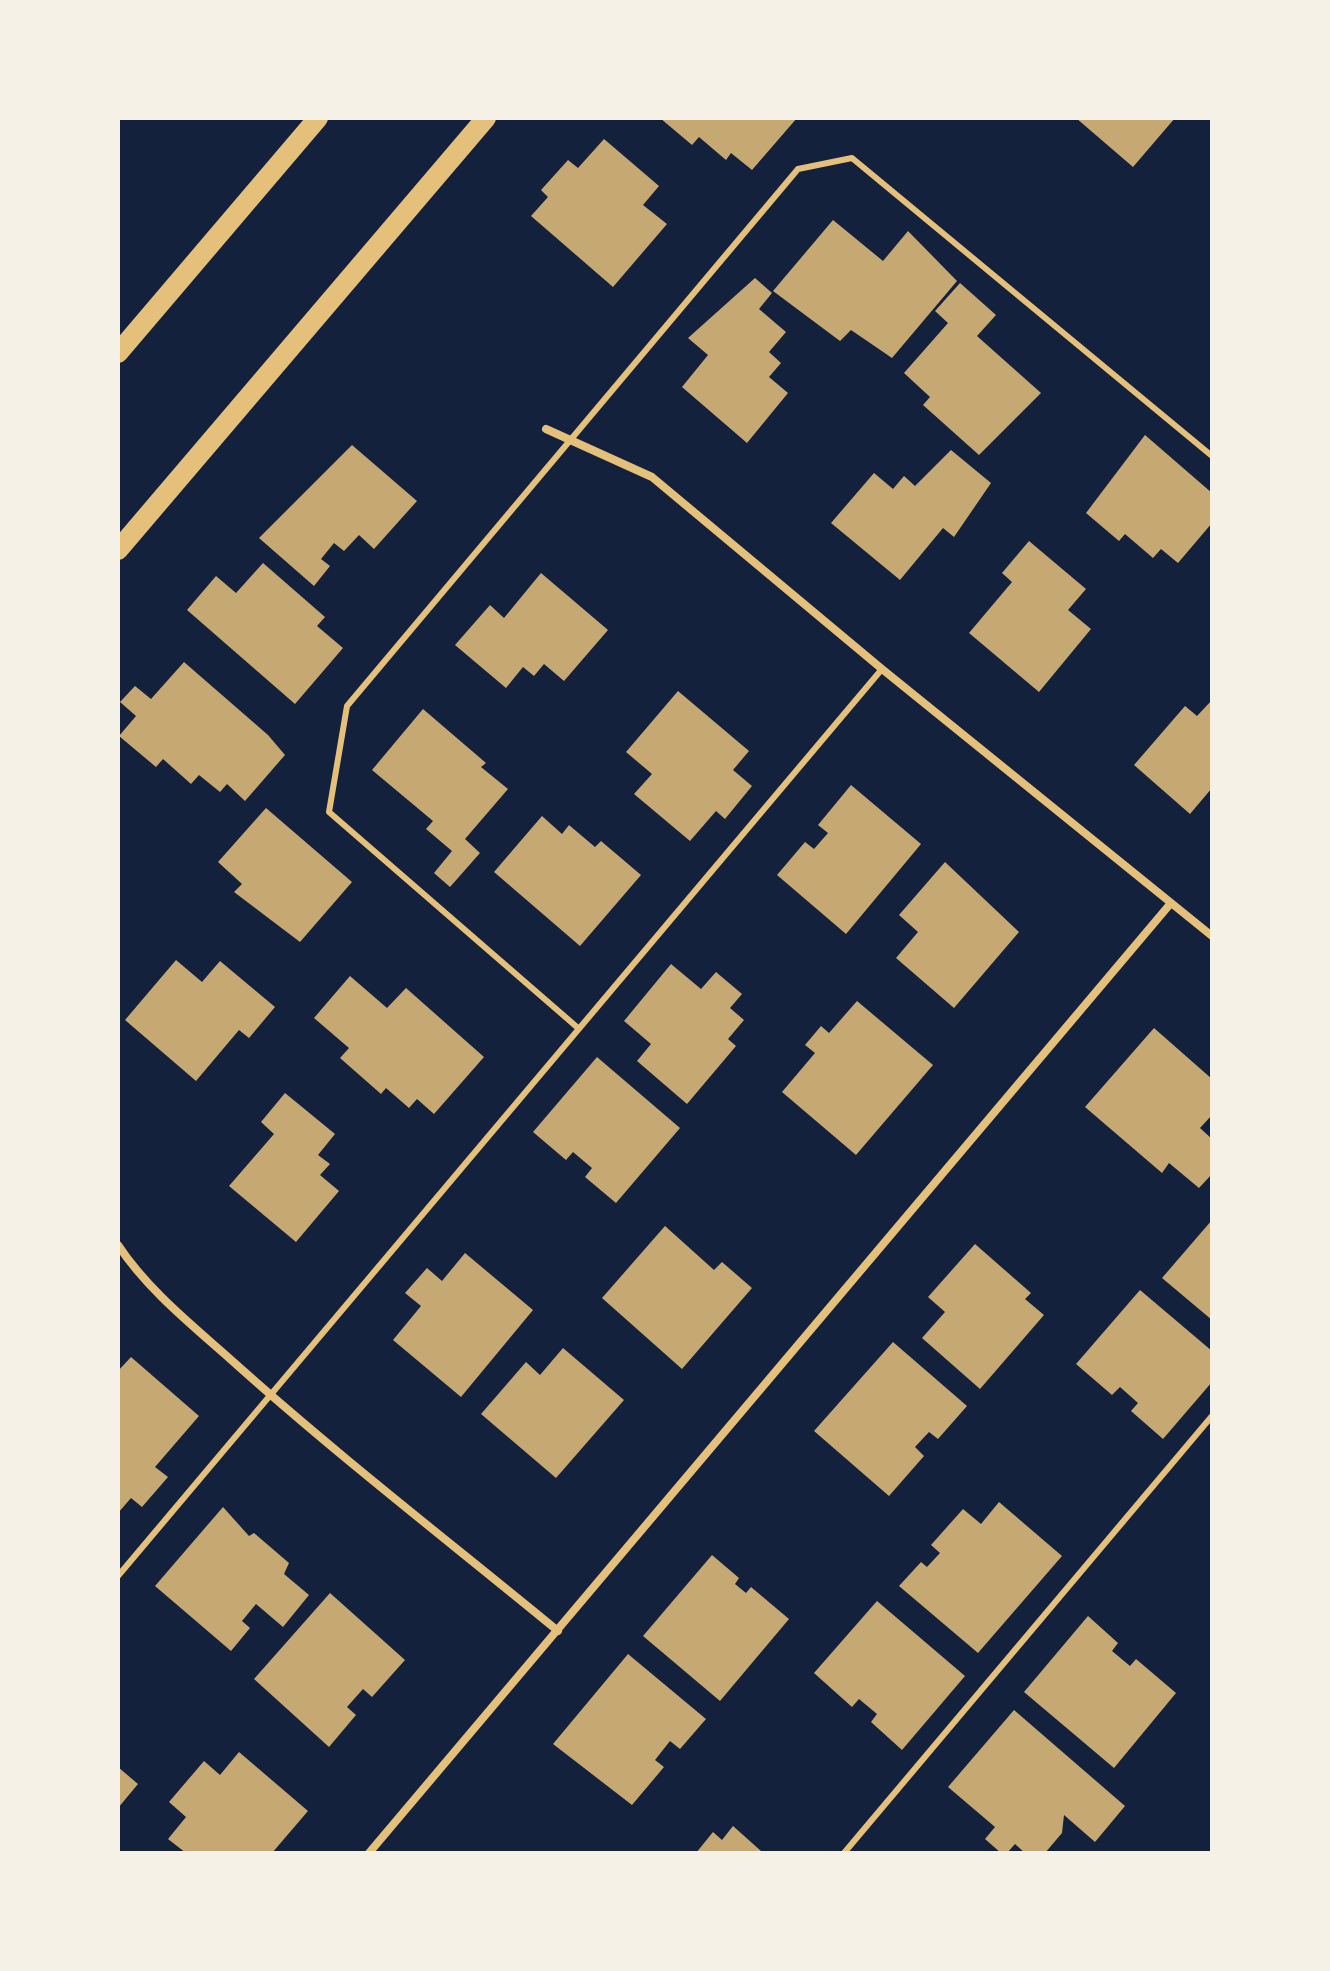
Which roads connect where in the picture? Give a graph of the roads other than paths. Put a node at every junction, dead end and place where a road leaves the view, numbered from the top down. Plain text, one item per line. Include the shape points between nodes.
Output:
1 (318, 118) edge
2 (486, 118) edge
3 (118, 353) edge
4 (546, 429) dead end
5 (568, 439) junction
6 (1212, 456) edge
7 (118, 550) edge
8 (882, 669) junction
9 (1171, 903) junction
10 (1212, 936) edge
11 (578, 1028) junction
12 (118, 1245) edge
13 (270, 1395) junction
14 (1212, 1416) edge
15 (118, 1576) edge
16 (558, 1631) junction
17 (369, 1853) edge
18 (844, 1853) edge

1 - 3 main road
2 - 7 main road
4 - 5 street
5 - 6 lane via 798,169 852,158
5 - 8 street via 652,477
5 - 11 lane via 347,706 329,812
8 - 9 street
8 - 11 lane
9 - 10 street
9 - 16 street
11 - 13 lane
12 - 13 street via 172,1307
13 - 15 lane
13 - 16 street
14 - 18 lane
16 - 17 street

